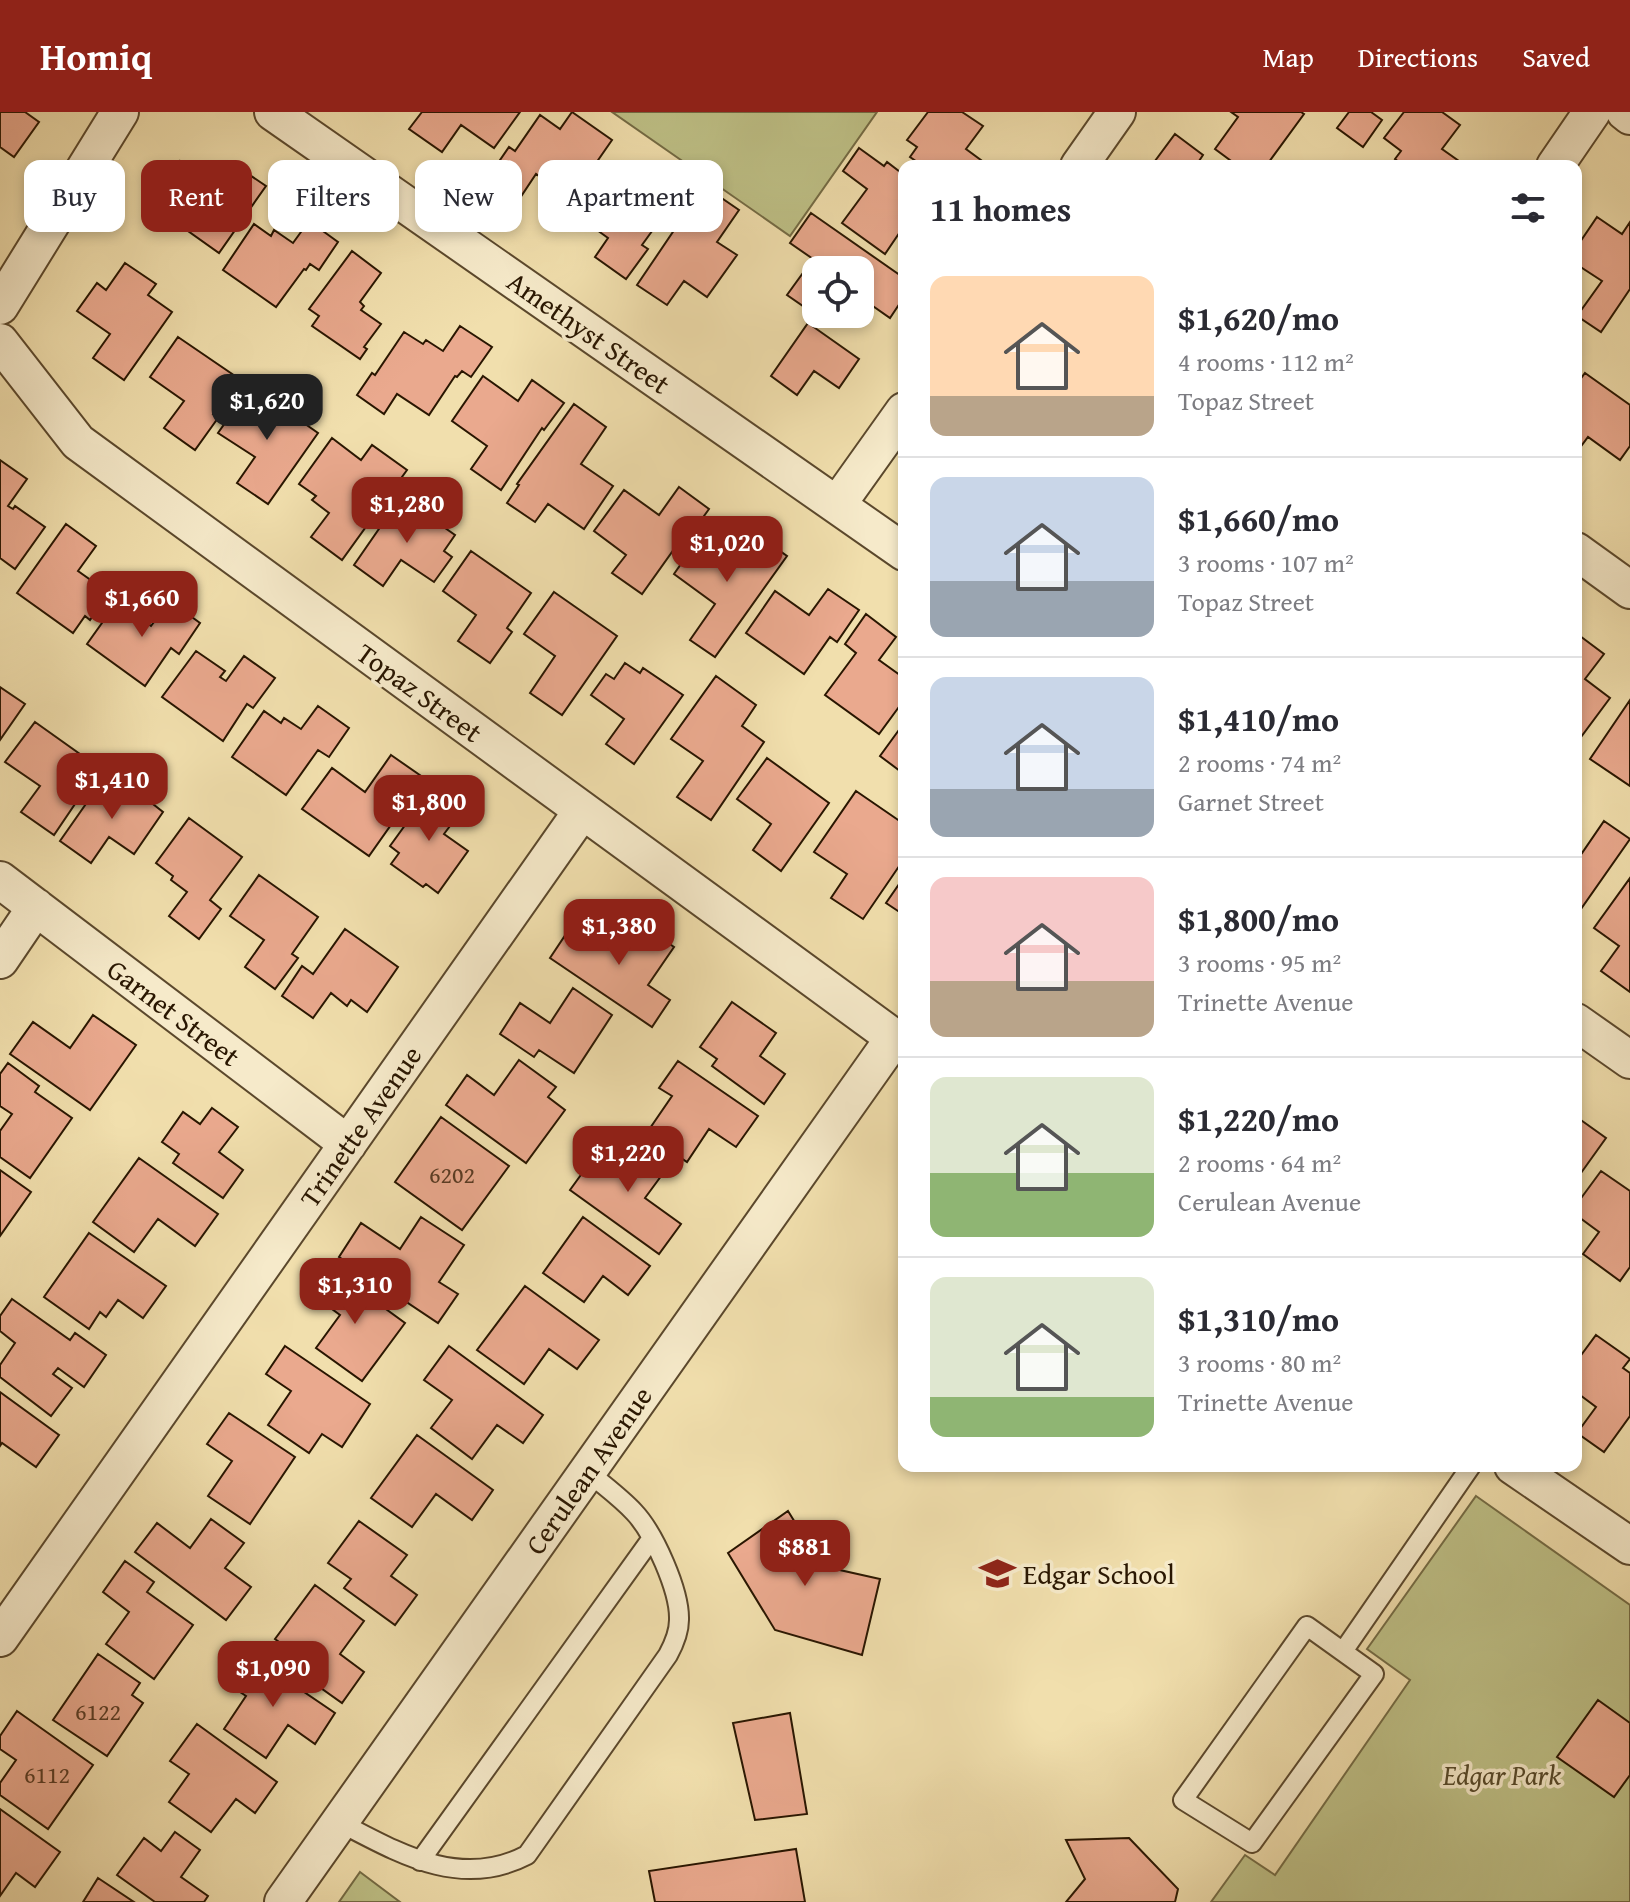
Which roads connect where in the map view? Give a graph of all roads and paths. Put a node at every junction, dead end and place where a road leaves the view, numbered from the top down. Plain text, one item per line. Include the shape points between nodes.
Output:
1 (120, 112) edge
2 (273, 112) edge
3 (1117, 112) edge
4 (1592, 112) edge
5 (1625, 112) edge
6 (1630, 116) edge
7 (1083, 160) edge
8 (1559, 160) edge
9 (0, 306) edge
10 (0, 342) edge
11 (898, 419) edge
12 (837, 505) junction
13 (898, 548) edge
14 (1582, 555) edge
15 (1630, 590) edge
16 (582, 811) junction
17 (0, 880) edge
18 (36, 907) junction
19 (0, 960) edge
20 (1582, 1026) edge
21 (898, 1041) edge
22 (898, 1043) edge
23 (1630, 1060) edge
24 (348, 1144) junction
25 (587, 1471) junction
26 (1467, 1472) edge
27 (1522, 1472) edge
28 (652, 1538) junction
29 (1630, 1546) edge
30 (0, 1638) edge
31 (1344, 1650) junction
32 (339, 1822) junction
33 (420, 1861) junction
34 (283, 1902) edge

1 - 9 street
2 - 12 street, Amethyst Street
3 - 7 street
4 - 8 street
5 - 6 street
10 - 16 street, Topaz Street via 78,442
11 - 12 street
12 - 13 street, Amethyst Street
14 - 15 street
16 - 21 street, Topaz Street
16 - 24 street, Trinette Avenue
17 - 18 street, Garnet Street
18 - 19 street
18 - 24 street, Garnet Street
20 - 23 street
22 - 25 street, Cerulean Avenue
24 - 30 street, Trinette Avenue
25 - 28 lane via 636,1514
25 - 32 street, Cerulean Avenue
26 - 31 lane
27 - 29 street
28 - 33 lane
28 - 33 lane via 675,1593 677,1638 527,1855 510,1864 469,1871
31 - 31 lane via 1307,1626 1183,1800 1252,1843 1374,1674
32 - 33 lane
32 - 34 street, Cerulean Avenue

